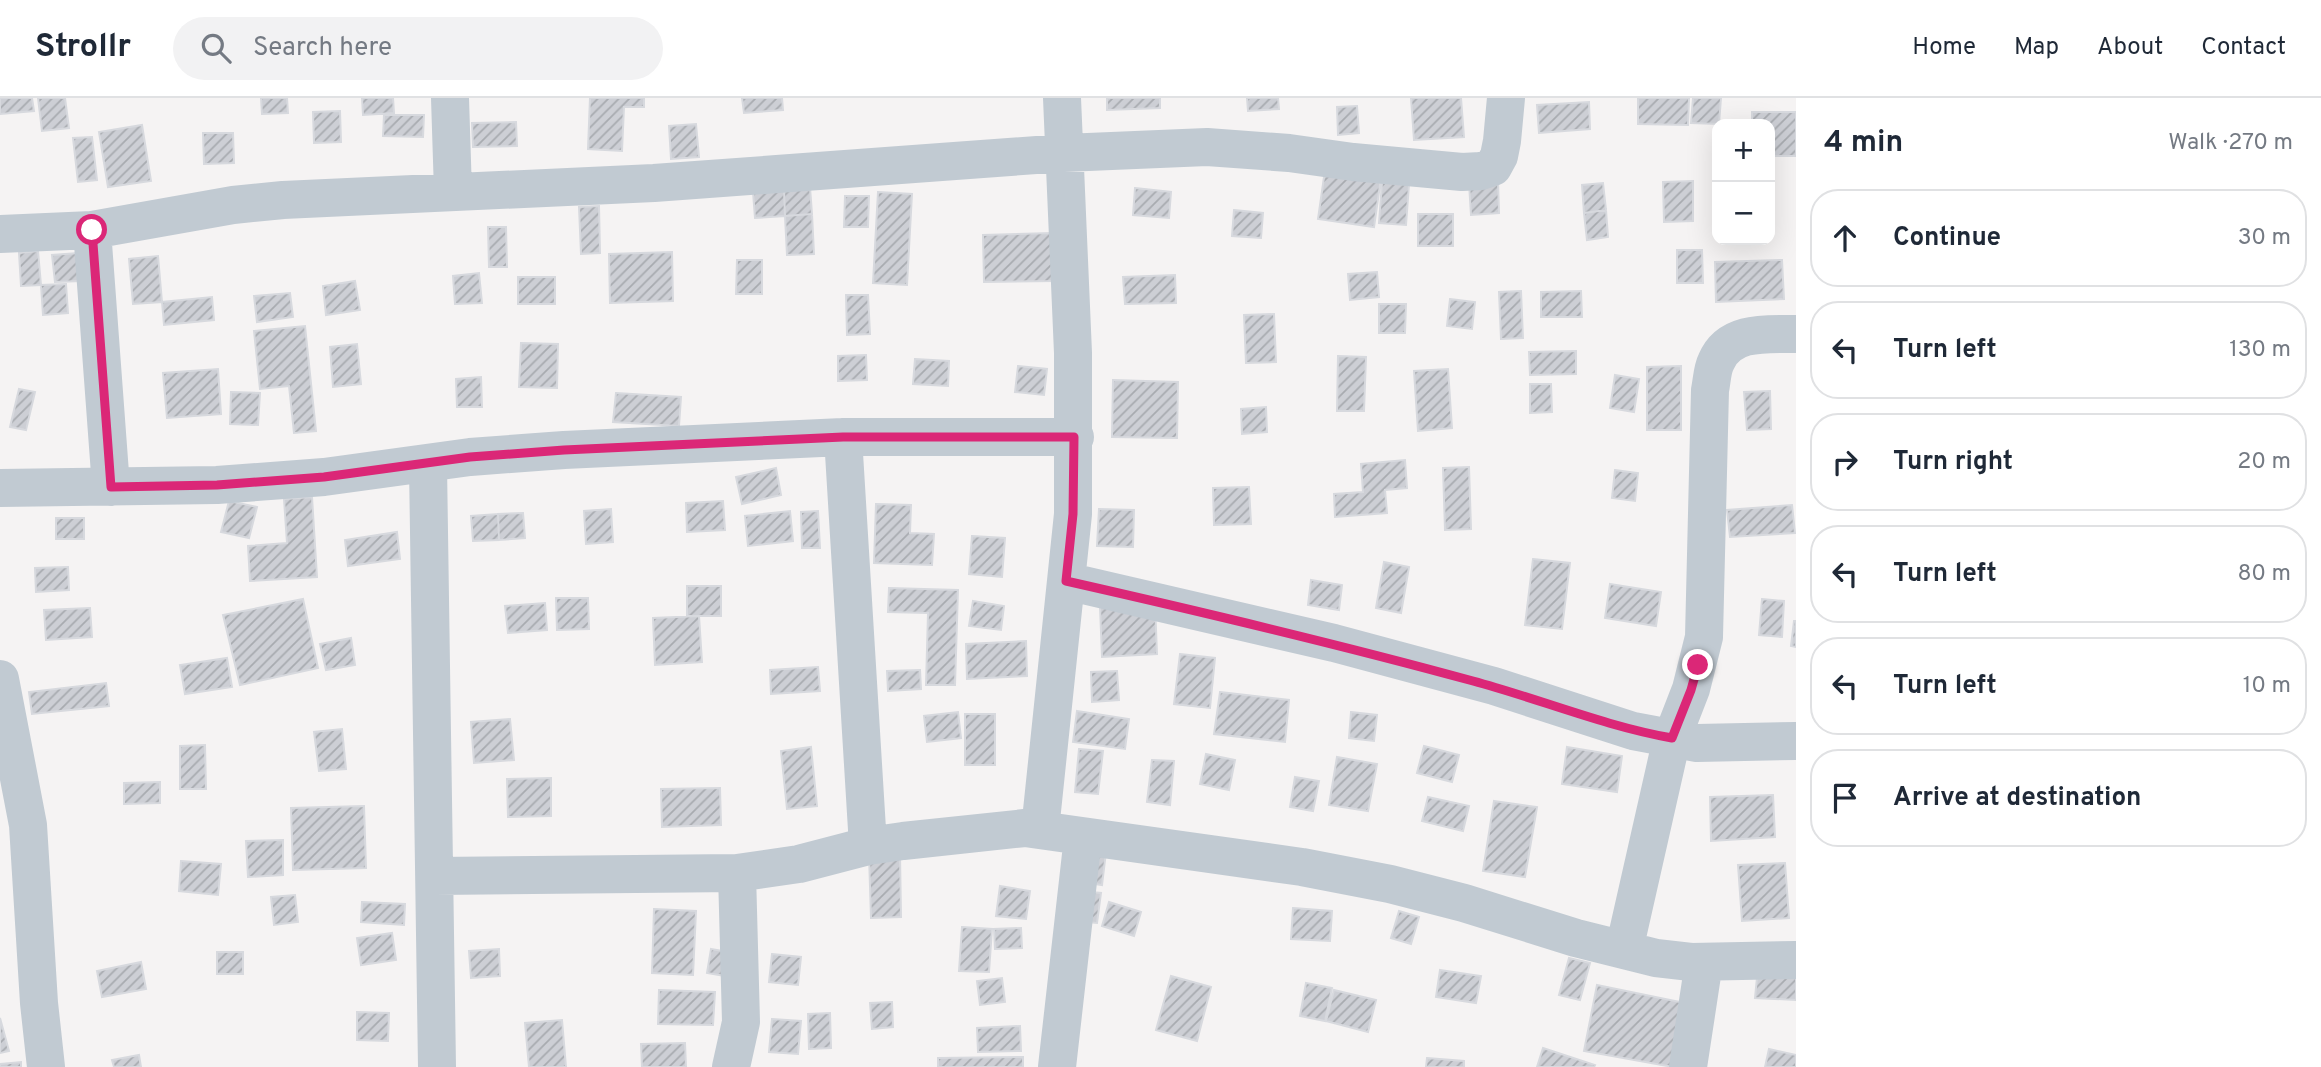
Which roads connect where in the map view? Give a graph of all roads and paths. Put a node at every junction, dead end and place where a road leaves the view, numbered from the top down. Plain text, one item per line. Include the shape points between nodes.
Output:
1 (450, 98) edge
2 (1062, 98) edge
3 (1506, 98) edge
4 (1064, 153) junction
5 (453, 192) junction
6 (92, 230) junction
7 (0, 234) edge
8 (1796, 334) edge
9 (843, 437) junction
10 (1074, 437) junction
11 (428, 465) junction
12 (111, 487) junction
13 (0, 488) edge
14 (1066, 581) junction
15 (0, 679) edge
16 (1672, 738) junction
17 (1796, 741) edge
18 (1040, 830) junction
19 (1083, 836) junction
20 (868, 846) junction
21 (737, 873) junction
22 (435, 876) junction
23 (1624, 950) junction
24 (1796, 960) edge
25 (1704, 962) junction
26 (46, 1067) edge
27 (437, 1067) edge
28 (732, 1067) edge
29 (1057, 1067) edge
30 (1688, 1067) edge

1 - 5 street
2 - 4 street
3 - 4 street via 1499,156 1493,167 1481,171 1207,147
4 - 5 street via 654,183
4 - 10 street
5 - 6 street via 233,205
6 - 7 street
6 - 12 street
8 - 16 street via 1745,336 1726,346 1716,362 1710,390 1704,637 1691,690
9 - 10 street
9 - 11 street via 552,451
9 - 20 street
10 - 14 street
11 - 12 street via 217,485
11 - 22 street
12 - 13 street
14 - 16 street via 1334,643 1494,686 1633,731
14 - 18 street
15 - 26 street via 28,825
16 - 17 street via 1697,743
16 - 23 street
18 - 19 street
18 - 20 street via 996,830
19 - 23 street via 1390,884
19 - 29 street
20 - 21 street via 799,864
21 - 22 street
21 - 28 street via 741,1022
22 - 27 street
23 - 25 street
24 - 25 street
25 - 30 street

